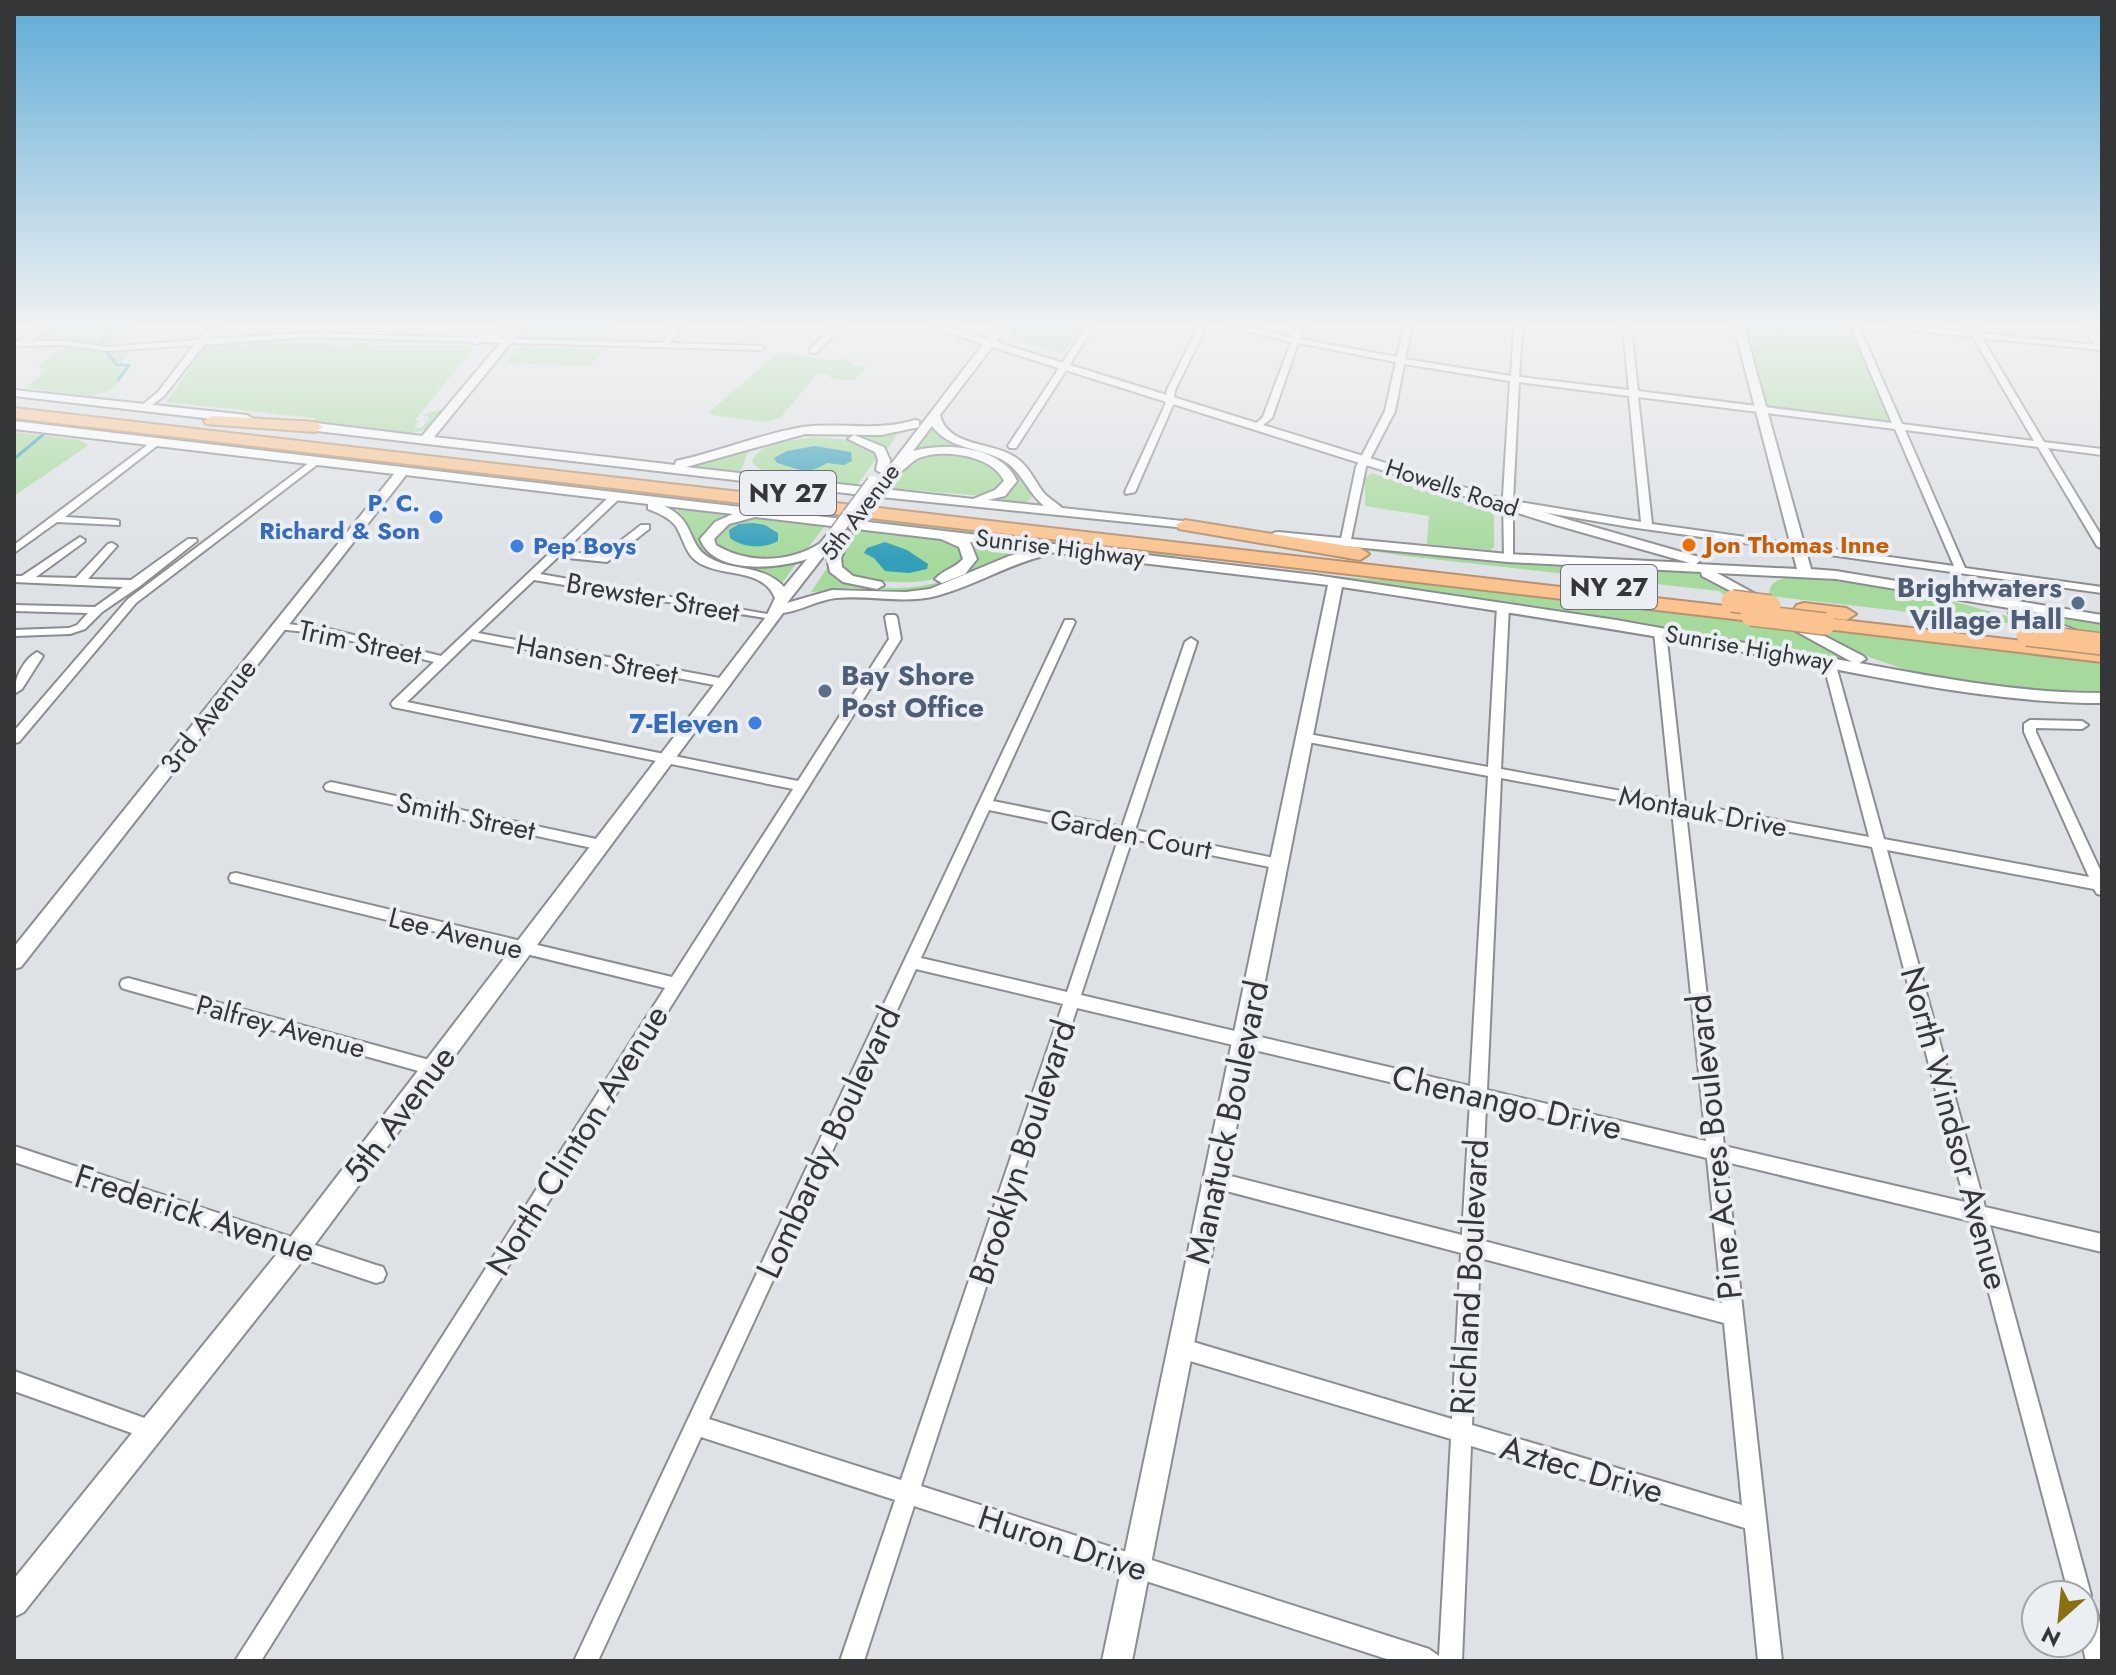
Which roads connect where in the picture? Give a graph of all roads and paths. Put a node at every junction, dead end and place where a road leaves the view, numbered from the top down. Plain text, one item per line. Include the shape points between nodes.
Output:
1 (20, 405) edge
2 (119, 405) edge
3 (147, 405) edge
4 (454, 405) edge
5 (930, 405) edge
6 (939, 405) edge
7 (1040, 405) edge
8 (1162, 405) edge
9 (1193, 405) edge
10 (1272, 405) edge
11 (1391, 405) edge
12 (1514, 405) edge
13 (1635, 405) edge
14 (1721, 405) edge
15 (1761, 405) edge
16 (1889, 405) edge
17 (2018, 405) edge
18 (144, 408) junction
19 (1762, 410) junction
20 (14, 413) edge
21 (934, 413) junction
22 (91, 418) junction
23 (915, 424) junction
24 (14, 425) edge
25 (1258, 426) junction
26 (315, 427) junction
27 (1899, 427) junction
28 (425, 440) junction
29 (157, 442) junction
30 (2041, 444) junction
31 (1013, 446) dead end
32 (2102, 452) edge
33 (270, 455) junction
34 (1364, 460) junction
35 (317, 461) junction
36 (654, 465) junction
37 (403, 471) junction
38 (882, 476) junction
39 (792, 483) junction
40 (1130, 492) dead end
41 (615, 497) junction
42 (952, 501) junction
43 (1508, 504) junction
44 (1066, 512) junction
45 (793, 515) junction
46 (56, 519) junction
47 (1561, 522) junction
48 (115, 523) dead end
49 (1185, 525) junction
50 (1647, 526) junction
51 (645, 527) dead end
52 (917, 530) junction
53 (836, 536) junction
54 (80, 540) dead end
55 (192, 541) dead end
56 (1345, 544) junction
57 (112, 546) dead end
58 (2102, 546) edge
59 (1798, 547) junction
60 (14, 550) edge
61 (1071, 550) junction
62 (556, 553) junction
63 (1508, 558) junction
64 (1177, 562) junction
65 (1694, 568) junction
66 (1961, 570) junction
67 (1772, 571) junction
68 (1485, 573) junction
69 (1805, 573) junction
70 (532, 576) junction
71 (19, 580) edge
72 (1447, 580) junction
73 (79, 582) junction
74 (1336, 582) junction
75 (136, 584) junction
76 (1926, 589) junction
77 (2102, 590) edge
78 (1503, 606) junction
79 (14, 608) edge
80 (780, 608) junction
81 (98, 610) junction
82 (1778, 614) junction
83 (891, 617) dead end
84 (2102, 619) edge
85 (1069, 622) dead end
86 (278, 626) junction
87 (1660, 632) junction
88 (14, 633) edge
89 (469, 635) junction
90 (1191, 642) dead end
91 (2102, 646) edge
92 (37, 656) dead end
93 (2102, 656) edge
94 (442, 660) junction
95 (1829, 662) junction
96 (20, 669) edge
97 (1921, 679) junction
98 (725, 683) junction
99 (14, 690) edge
100 (2006, 694) junction
101 (2102, 698) edge
102 (2102, 711) edge
103 (2082, 725) dead end
104 (1303, 737) junction
105 (14, 739) edge
106 (666, 758) junction
107 (1495, 773) junction
108 (801, 786) junction
109 (331, 787) dead end
110 (984, 804) junction
111 (1680, 806) junction
112 (1127, 834) junction
113 (601, 845) junction
114 (1881, 845) junction
115 (1279, 864) junction
116 (236, 878) dead end
117 (2101, 887) edge
118 (523, 949) junction
119 (14, 961) edge
120 (912, 962) junction
121 (128, 984) dead end
122 (676, 984) junction
123 (1072, 999) junction
124 (1245, 1040) junction
125 (433, 1068) junction
126 (1478, 1095) junction
127 (1715, 1151) junction
128 (14, 1154) edge
129 (1215, 1180) junction
130 (1979, 1214) junction
131 (2102, 1243) edge
132 (298, 1247) junction
133 (1471, 1247) junction
134 (376, 1274) dead end
135 (1732, 1315) junction
136 (1180, 1348) junction
137 (14, 1381) edge
138 (697, 1425) junction
139 (154, 1431) junction
140 (1461, 1433) junction
141 (909, 1493) junction
142 (1755, 1520) junction
143 (1136, 1567) junction
144 (2076, 1579) edge
145 (14, 1602) edge
146 (247, 1661) edge
147 (586, 1661) edge
148 (852, 1661) edge
149 (1117, 1661) edge
150 (1429, 1661) edge
151 (1450, 1661) edge
152 (1770, 1661) edge

1 - 22 highway, Sunrise Highway / NY 27
2 - 18 main road, Sunrise Highway
3 - 18 street
4 - 28 main road
5 - 23 main road, 5th Avenue
6 - 21 main road, 5th Avenue
7 - 31 street
8 - 40 street
9 - 25 main road, Howells Road
10 - 25 street
11 - 34 street
12 - 43 street
13 - 50 street
14 - 19 street
15 - 19 main road
16 - 27 street
17 - 30 street
18 - 26 main road, Sunrise Highway
19 - 27 street
19 - 59 main road
20 - 22 highway, Sunrise Highway / NY 27
21 - 38 main road, 5th Avenue
21 - 44 main road via 940,431 1013,461 1030,476 1042,501
22 - 26 highway
22 - 33 highway
22 - 68 highway, Sunrise Highway / NY 27
22 - 72 highway, Sunrise Highway / NY 27
23 - 36 main road via 883,433 794,432 695,461
23 - 38 main road, 5th Avenue
24 - 29 main road, Sunrise Highway
25 - 34 main road, Howells Road
26 - 28 main road, Sunrise Highway
27 - 30 street
27 - 66 street
28 - 36 main road, Sunrise Highway
29 - 33 main road, Sunrise Highway
29 - 46 street
30 - 32 street
30 - 58 street
33 - 35 main road, Sunrise Highway
34 - 43 main road, Howells Road
34 - 56 street
35 - 37 main road, Sunrise Highway
35 - 105 street via 132,601
36 - 39 main road, Sunrise Highway
37 - 41 main road, Sunrise Highway
37 - 86 main road, 3rd Avenue
38 - 39 main road via 878,448 857,439 805,437 774,443 756,451 748,462 754,472
38 - 42 main road via 913,455 945,451 988,459 1011,475 1009,486 997,494
38 - 53 main road, 5th Avenue
39 - 42 main road, Sunrise Highway
41 - 45 main road, Sunrise Highway
41 - 62 street
41 - 80 main road via 671,513 684,525 698,557 770,579 780,589
42 - 44 main road, Sunrise Highway
43 - 47 main road, Howells Road
43 - 50 street
43 - 63 street
44 - 49 main road, Sunrise Highway
45 - 52 main road, Sunrise Highway
45 - 53 main road via 732,519 714,528 707,542 723,555 768,563 795,559
46 - 48 street
46 - 60 street
47 - 65 main road, Howells Road
47 - 67 main road, Howells Road via 1686,558
49 - 56 main road, Sunrise Highway
49 - 68 highway
50 - 59 street
51 - 62 street via 603,560
52 - 53 main road via 961,543 970,552 969,562 956,574 927,583 860,582 840,575 834,566
52 - 61 main road, Sunrise Highway
53 - 80 main road, 5th Avenue
54 - 71 street
55 - 75 street
56 - 63 main road, Sunrise Highway
57 - 73 street
59 - 66 street
59 - 69 main road
61 - 64 main road, Sunrise Highway
61 - 80 main road via 1023,555 962,584 926,594 831,594
62 - 70 street
63 - 65 main road, Sunrise Highway
64 - 72 highway
64 - 74 main road, Sunrise Highway
65 - 67 main road, Sunrise Highway
65 - 82 main road, Howells Road
66 - 77 street
67 - 69 main road, Sunrise Highway
68 - 91 highway, Sunrise Highway / NY 27, bridge
69 - 76 main road, Sunrise Highway
69 - 82 main road via 1780,577 1767,586 1767,597
70 - 80 street, Brewster Street
70 - 89 street
71 - 73 street
72 - 93 highway, Sunrise Highway / NY 27, bridge
73 - 75 street
74 - 78 main road, Sunrise Highway
74 - 104 main road, Manatuck Boulevard
75 - 81 street
76 - 84 main road, Sunrise Highway
76 - 91 main road via 2020,615
78 - 87 main road, Sunrise Highway
78 - 107 street, Richland Boulevard
79 - 81 street
80 - 98 main road, 5th Avenue
81 - 88 street via 70,631
82 - 97 main road, Howells Road via 1843,652
83 - 108 street, North Clinton Avenue via 895,639
85 - 110 street, Lombardy Boulevard
86 - 94 street, Trim Street via 324,631
86 - 119 main road, 3rd Avenue
87 - 95 main road, Sunrise Highway
87 - 111 street, Pine Acres Boulevard
89 - 94 street
89 - 98 street, Hansen Street
90 - 112 street, Brooklyn Boulevard
92 - 96 street
94 - 106 street via 397,704
95 - 97 main road, Sunrise Highway
95 - 114 street, North Windsor Avenue
96 - 99 street via 22,682
97 - 100 main road, Sunrise Highway
98 - 106 main road, 5th Avenue
100 - 101 main road, Sunrise Highway
100 - 102 main road
103 - 117 street via 2030,724 2030,732
104 - 107 street, Montauk Drive
104 - 115 main road, Manatuck Boulevard
106 - 108 street
106 - 113 main road, 5th Avenue
107 - 111 street, Montauk Drive
107 - 126 street, Richland Boulevard
108 - 122 street, North Clinton Avenue
109 - 113 street, Smith Street
110 - 112 street, Garden Court
110 - 120 street, Lombardy Boulevard
111 - 114 street, Montauk Drive
111 - 127 street, Pine Acres Boulevard
112 - 115 street, Garden Court
112 - 123 street, Brooklyn Boulevard
113 - 118 main road, 5th Avenue
114 - 117 street, Montauk Drive
114 - 130 street, North Windsor Avenue
115 - 124 main road, Manatuck Boulevard
116 - 118 street, Lee Avenue
118 - 122 street, Lee Avenue
118 - 125 main road, 5th Avenue
120 - 123 street, Chenango Drive
120 - 138 street, Lombardy Boulevard
121 - 125 street, Palfrey Avenue
122 - 146 street, North Clinton Avenue
123 - 124 street, Chenango Drive
123 - 141 street, Brooklyn Boulevard
124 - 126 street, Chenango Drive
124 - 129 main road, Manatuck Boulevard
125 - 132 main road, 5th Avenue
126 - 127 street, Chenango Drive
126 - 133 street, Richland Boulevard
127 - 130 street, Chenango Drive
127 - 135 street, Pine Acres Boulevard
128 - 132 street, Frederick Avenue
129 - 133 street
129 - 136 main road, Manatuck Boulevard
130 - 131 street, Chenango Drive
130 - 144 street, North Windsor Avenue
132 - 134 street, Frederick Avenue
132 - 139 main road, 5th Avenue
133 - 135 street
133 - 140 street, Richland Boulevard
135 - 142 street, Pine Acres Boulevard
136 - 140 street, Aztec Drive
136 - 143 main road, Manatuck Boulevard
137 - 139 street
138 - 141 street, Huron Drive
138 - 147 street, Lombardy Boulevard
139 - 145 main road, 5th Avenue
140 - 142 street, Aztec Drive
140 - 151 street, Richland Boulevard
141 - 143 street, Huron Drive
141 - 148 street, Brooklyn Boulevard
142 - 152 street, Pine Acres Boulevard
143 - 149 main road, Manatuck Boulevard
143 - 150 street, Huron Drive

